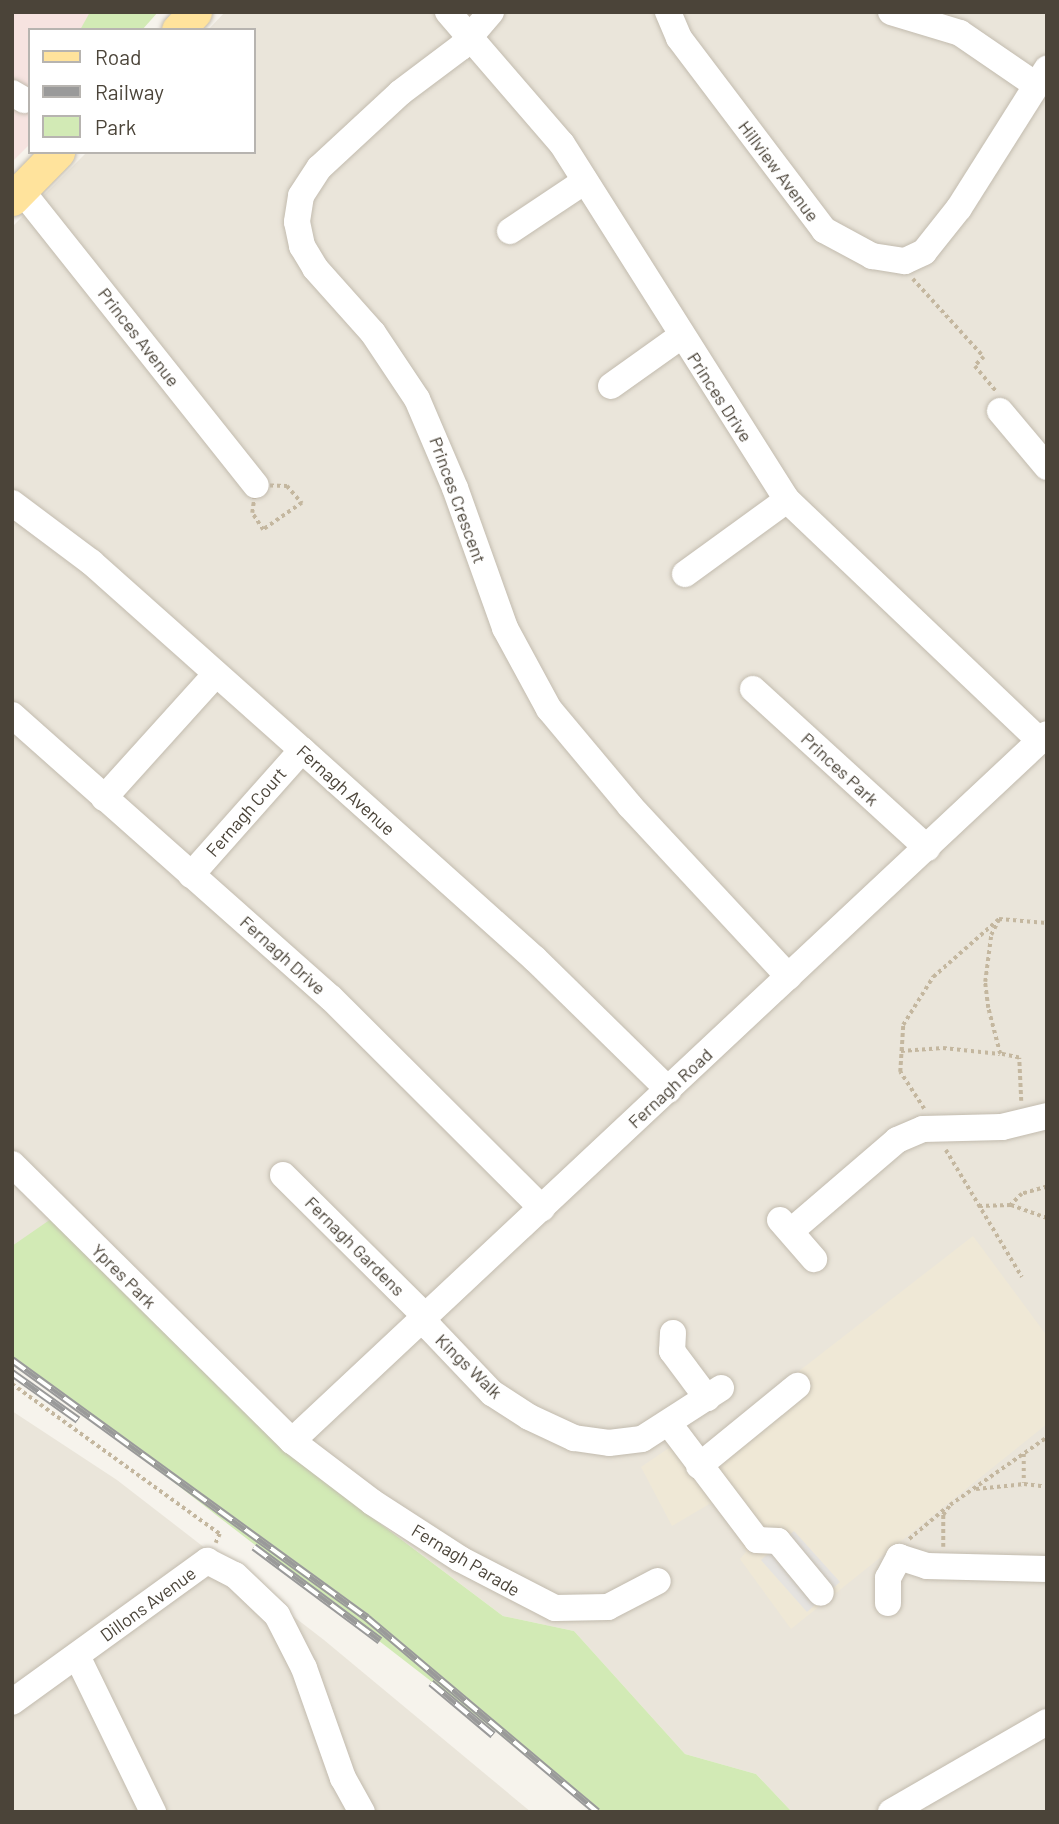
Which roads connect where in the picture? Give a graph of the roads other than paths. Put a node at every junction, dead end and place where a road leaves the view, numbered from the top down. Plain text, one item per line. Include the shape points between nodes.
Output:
1 (195, 12) edge
2 (448, 12) edge
3 (491, 12) edge
4 (668, 12) edge
5 (891, 12) edge
6 (180, 28) edge
7 (472, 36) junction
8 (1041, 77) edge
9 (56, 154) edge
10 (585, 181) junction
11 (17, 194) edge
12 (510, 231) dead end
13 (681, 336) junction
14 (611, 386) dead end
15 (1000, 411) road end
16 (1047, 467) edge
17 (256, 485) road end
18 (787, 500) junction
19 (12, 503) edge
20 (685, 573) dead end
21 (216, 674) junction
22 (753, 689) dead end
23 (12, 715) edge
24 (1043, 738) edge
25 (302, 750) junction
26 (104, 798) junction
27 (927, 848) junction
28 (191, 874) junction
29 (789, 977) junction
30 (669, 1090) junction
31 (1034, 1120) edge
32 (12, 1164) edge
33 (283, 1175) dead end
34 (542, 1209) junction
35 (814, 1259) dead end
36 (425, 1319) junction
37 (673, 1333) dead end
38 (797, 1386) dead end
39 (670, 1424) junction
40 (292, 1441) junction
41 (699, 1466) junction
42 (1047, 1569) edge
43 (658, 1581) dead end
44 (821, 1593) dead end
45 (888, 1603) dead end
46 (77, 1656) junction
47 (12, 1702) edge
48 (1047, 1722) edge
49 (153, 1812) edge
50 (362, 1812) edge
51 (891, 1812) edge

1 - 6 main road
2 - 7 street, Princes Drive
3 - 7 street, Princes Crescent
4 - 8 street, Hillview Avenue via 679,38 824,230 873,256 905,261 925,252 959,208
5 - 8 street via 960,33
7 - 10 street, Princes Drive via 562,144
7 - 29 street, Princes Crescent via 400,93 319,168 301,197 297,222 302,246 315,268 373,333 417,399 455,488 505,628 549,709 629,806
9 - 11 main road
10 - 12 street
10 - 13 street, Princes Drive
11 - 17 street, Princes Avenue
13 - 14 street
13 - 18 street, Princes Drive
15 - 16 street
18 - 20 street
18 - 24 street, Princes Drive
19 - 21 street, Fernagh Avenue via 91,562
21 - 25 street, Fernagh Avenue
21 - 26 street
22 - 27 street, Princes Park
23 - 26 street, Fernagh Drive
24 - 27 street, Fernagh Road
25 - 28 street, Fernagh Court
25 - 30 street, Fernagh Avenue via 535,959
26 - 28 street, Fernagh Drive
27 - 29 street, Fernagh Road
28 - 34 street, Fernagh Drive via 331,998
29 - 30 street, Fernagh Road
30 - 34 street, Fernagh Road
31 - 35 street via 933,1129 897,1139 785,1225
32 - 40 street, Ypres Park
33 - 36 street, Fernagh Gardens
34 - 36 street, Fernagh Road
36 - 39 street, Kings Walk via 492,1393 574,1438 609,1443 642,1439
36 - 40 street, Fernagh Road
37 - 39 street, Kings Walk via 672,1350 714,1393
38 - 41 street
39 - 41 street
40 - 43 street, Fernagh Parade via 329,1473 460,1559 555,1608 608,1607
41 - 44 street via 757,1540 778,1541
42 - 45 street via 943,1567 899,1557 888,1578
46 - 47 street, Dillons Avenue
46 - 49 street
46 - 50 street, Dillons Avenue via 207,1561 235,1574 277,1615 304,1668 343,1778
48 - 51 street

